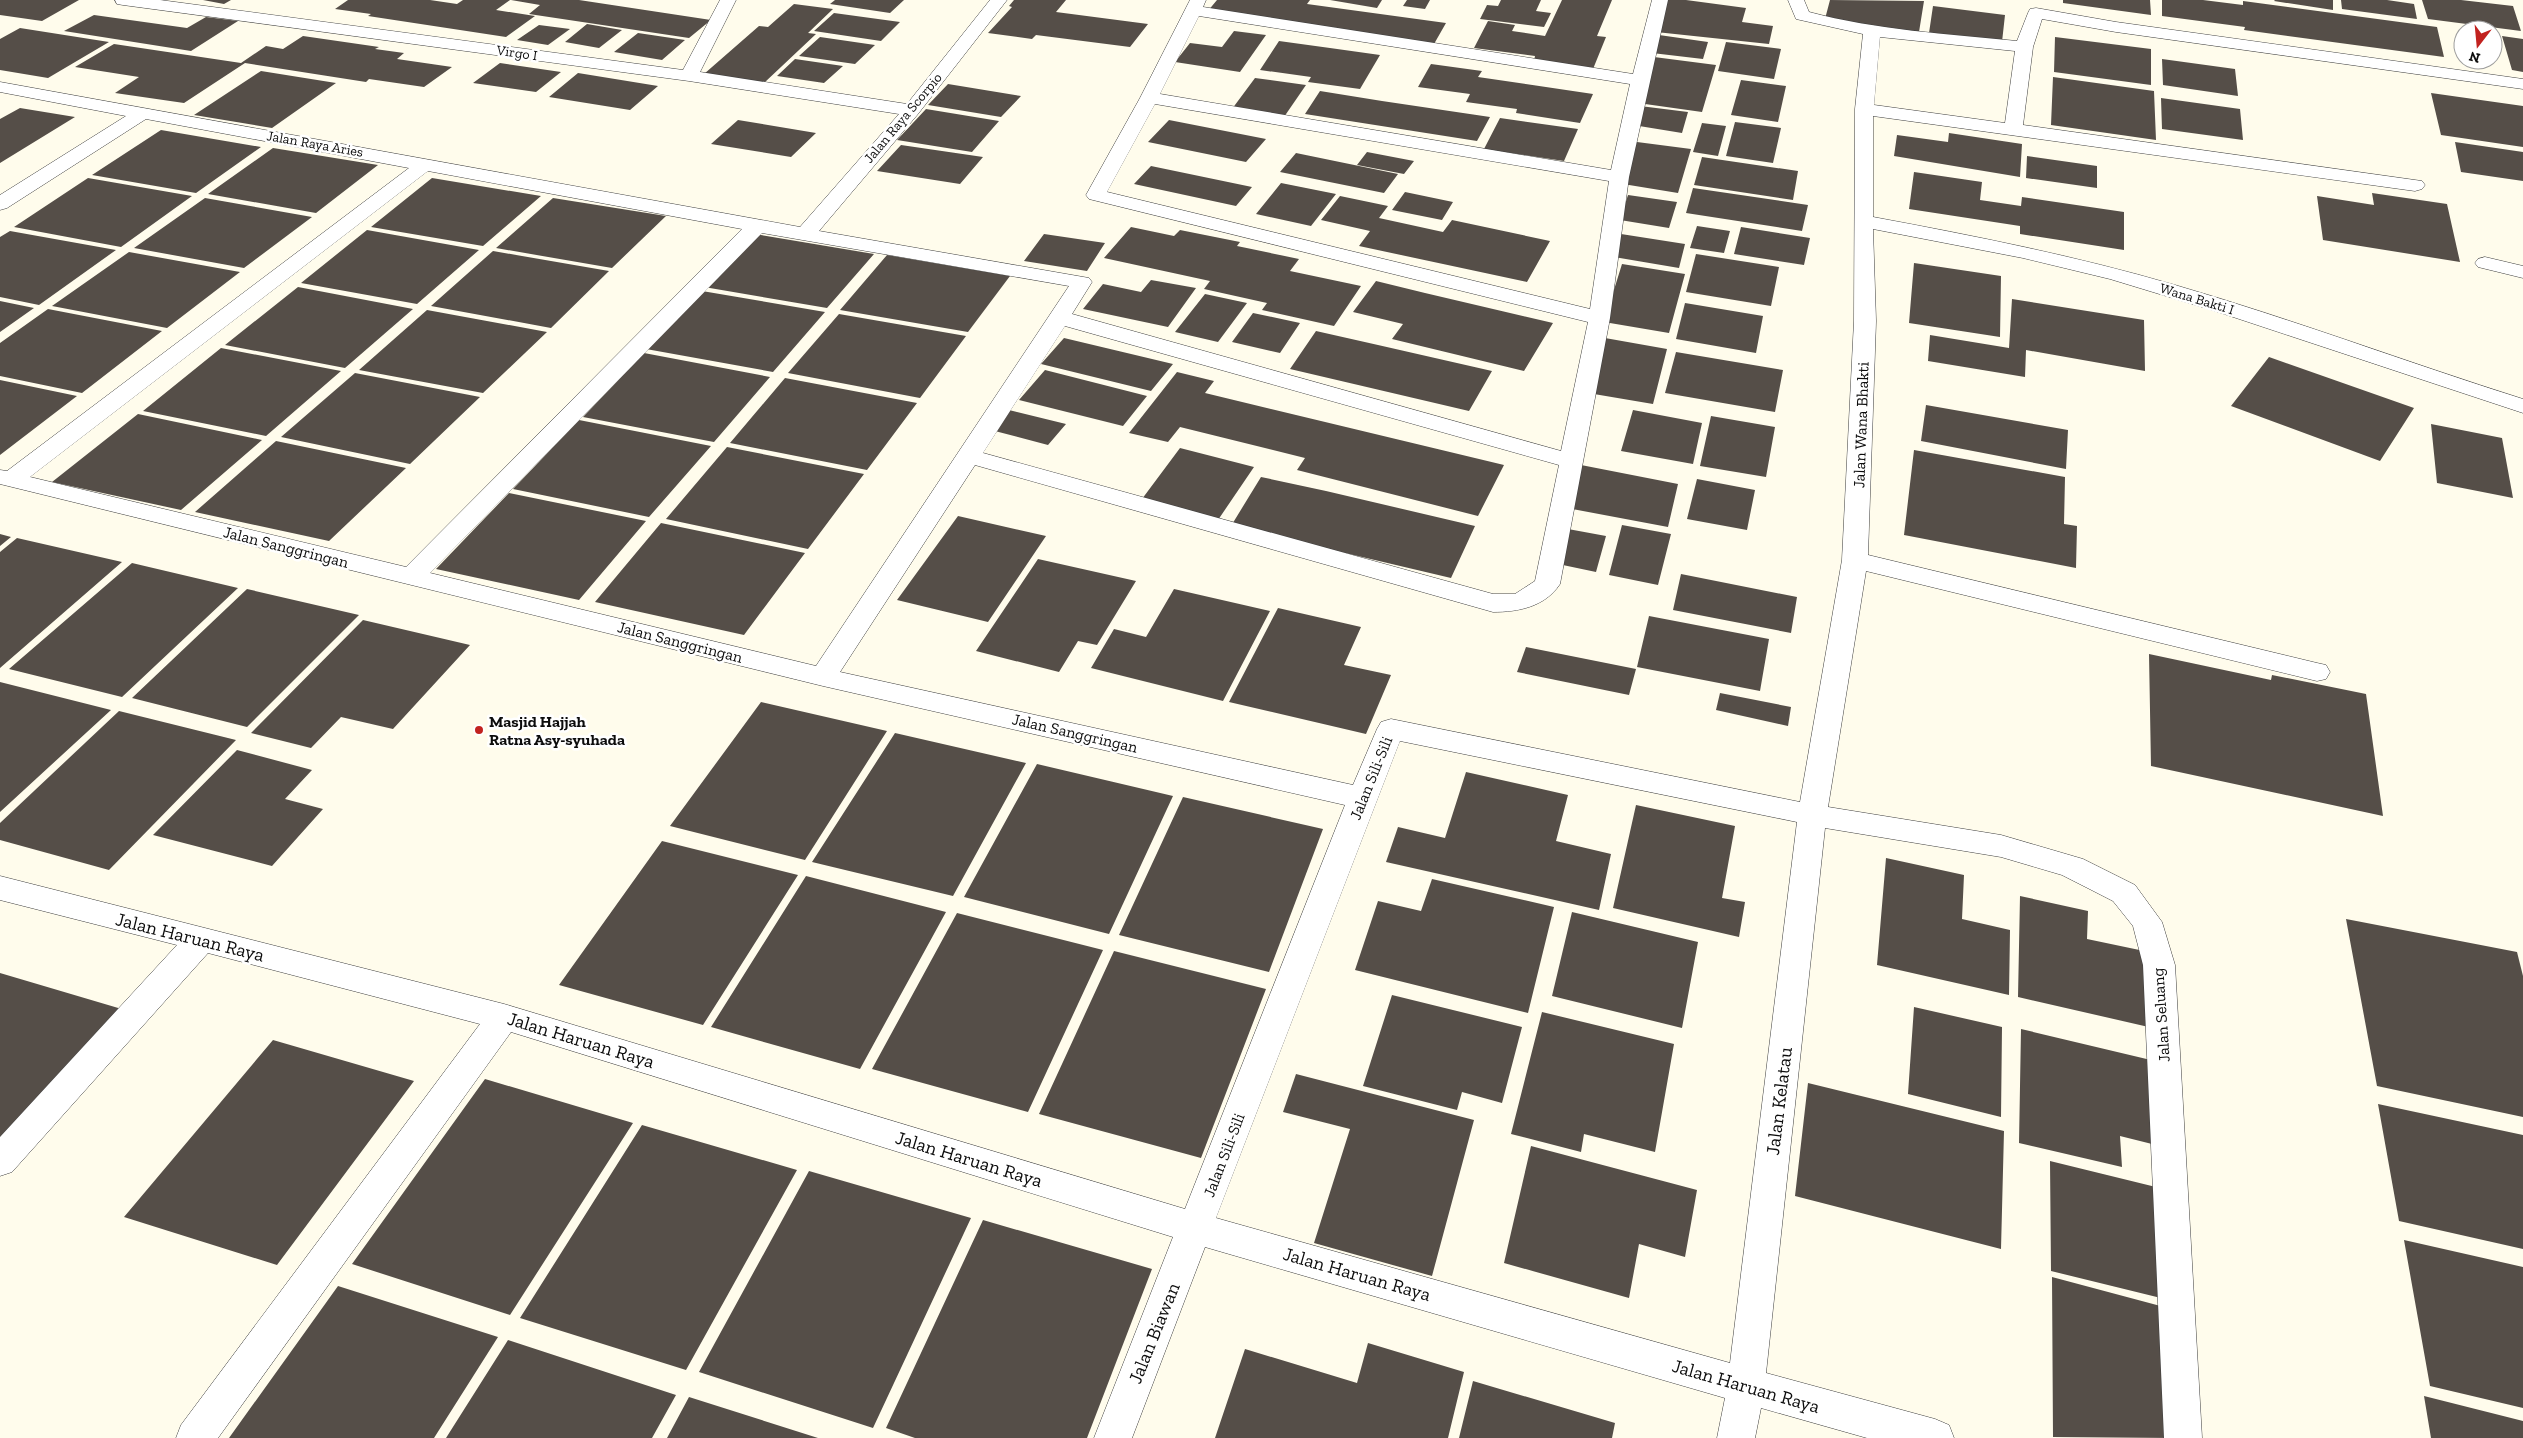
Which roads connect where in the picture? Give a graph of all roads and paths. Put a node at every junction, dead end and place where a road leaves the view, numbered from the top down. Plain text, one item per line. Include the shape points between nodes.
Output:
1 (728, 0) edge
2 (999, 0) edge
3 (1660, 0) edge
4 (1791, 0) edge
5 (1796, 0) edge
6 (130, 1) edge
7 (1195, 5) edge
8 (2038, 6) edge
9 (1872, 31) junction
10 (2024, 47) junction
11 (689, 76) junction
12 (1640, 80) junction
13 (2523, 84) edge
14 (0, 87) edge
15 (1149, 98) junction
16 (912, 110) junction
17 (1864, 110) junction
18 (143, 113) junction
19 (2013, 129) junction
20 (426, 164) junction
21 (1619, 177) junction
22 (2415, 185) dead end
23 (0, 204) edge
24 (1863, 221) junction
25 (757, 226) junction
26 (805, 234) junction
27 (2485, 263) dead end
28 (2523, 272) edge
29 (1058, 317) junction
30 (1600, 318) junction
31 (2523, 406) edge
32 (969, 456) junction
33 (1572, 462) junction
34 (6, 478) edge
35 (1855, 560) junction
36 (411, 577) junction
37 (2317, 672) dead end
38 (823, 677) junction
39 (1362, 798) junction
40 (1812, 815) junction
41 (0, 888) edge
42 (201, 940) junction
43 (504, 1017) junction
44 (0, 1160) edge
45 (1195, 1228) junction
46 (1746, 1386) junction
47 (195, 1438) edge
48 (1113, 1438) edge
49 (1736, 1438) edge
50 (1935, 1438) edge
51 (2183, 1438) edge

1 - 11 street
2 - 16 street, Jalan Raya Scorpio
3 - 12 street
4 - 5 street
5 - 9 street via 1802,15 1837,26
6 - 11 street, Virgo I
7 - 12 street
7 - 15 street
8 - 10 street
8 - 13 street via 2116,27
9 - 10 street
9 - 17 street, Jalan Wana Bhakti
10 - 19 street
11 - 16 street, Virgo I
12 - 21 street
14 - 18 street, Jalan Raya Aries
15 - 21 street
15 - 30 street via 1096,194
16 - 26 street, Jalan Raya Scorpio
17 - 19 street
17 - 24 street, Jalan Wana Bhakti
18 - 20 street, Jalan Raya Aries
18 - 23 street
19 - 22 street
20 - 25 street, Jalan Raya Aries
20 - 34 street
21 - 30 street
24 - 31 street, Wana Bakti I via 2013,249 2118,275 2258,317
24 - 35 street, Jalan Wana Bhakti via 1865,321
25 - 26 street, Jalan Raya Aries
25 - 36 street
26 - 29 street, Jalan Raya Aries via 1082,282
27 - 28 street
29 - 32 street
29 - 33 street
30 - 33 street
32 - 33 street via 1494,603 1516,604 1535,595 1547,584
32 - 38 street
34 - 36 street, Jalan Sanggringan
35 - 37 street
35 - 40 street, Jalan Wana Bhakti
36 - 38 street, Jalan Sanggringan
38 - 39 street, Jalan Sanggringan
39 - 40 street, Jalan Sili-Sili via 1391,729
39 - 45 street, Jalan Sili-Sili
40 - 46 street, Jalan Kelatau
40 - 51 street, Jalan Seluang via 2001,846 2072,866 2124,893 2146,922 2159,965
41 - 42 street, Jalan Haruan Raya
42 - 43 street, Jalan Haruan Raya
42 - 44 street
43 - 45 street, Jalan Haruan Raya
43 - 47 street
45 - 46 street, Jalan Haruan Raya
45 - 48 street, Jalan Biawan
46 - 49 street, Jalan Kelatau
46 - 50 street, Jalan Haruan Raya

